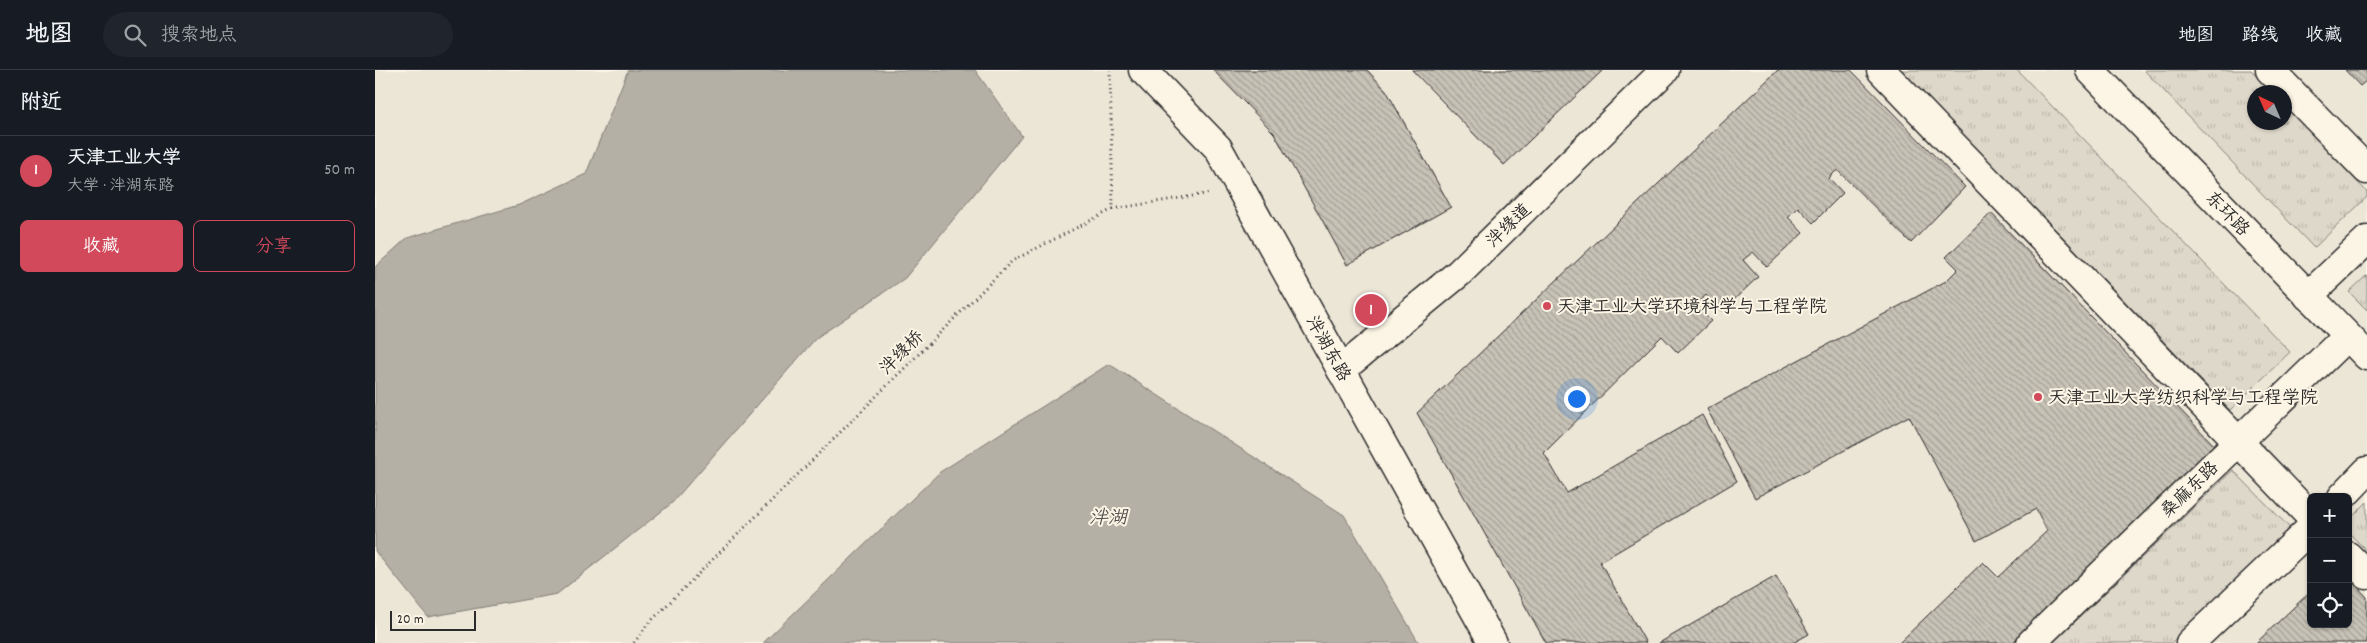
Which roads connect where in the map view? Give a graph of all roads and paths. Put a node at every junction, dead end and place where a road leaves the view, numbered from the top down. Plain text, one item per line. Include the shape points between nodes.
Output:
1 (1110, 70) edge
2 (1143, 70) edge
3 (1665, 70) edge
4 (1881, 70) edge
5 (2090, 70) edge
6 (2270, 70) edge
7 (2367, 170) edge
8 (1241, 188) junction
9 (1113, 209) junction
10 (2367, 240) edge
11 (2308, 296) junction
12 (2347, 336) junction
13 (2367, 356) edge
14 (1341, 370) junction
15 (2238, 441) junction
16 (2367, 471) edge
17 (2346, 493) edge
18 (2307, 513) edge
19 (2307, 532) edge
20 (2352, 560) edge
21 (2367, 575) edge
22 (634, 643) edge
23 (1493, 643) edge
24 (2031, 643) edge
25 (2191, 643) edge

1 - 9 path
2 - 8 street, 泮湖东路 via 1218,148
3 - 14 street, 泮缘道 via 1459,273
4 - 15 street
5 - 11 street, 东环路
6 - 7 street
8 - 9 path, 泮缘桥
8 - 14 street, 泮湖东路
9 - 22 path, 泮缘桥 via 1012,261 647,625
10 - 11 street
11 - 12 street, 东环路
12 - 13 street, 东环路
12 - 15 street, 桑麻东路
14 - 23 street, 泮湖东路
15 - 18 street
15 - 24 street, 桑麻东路
16 - 17 street
19 - 25 street
20 - 21 street

